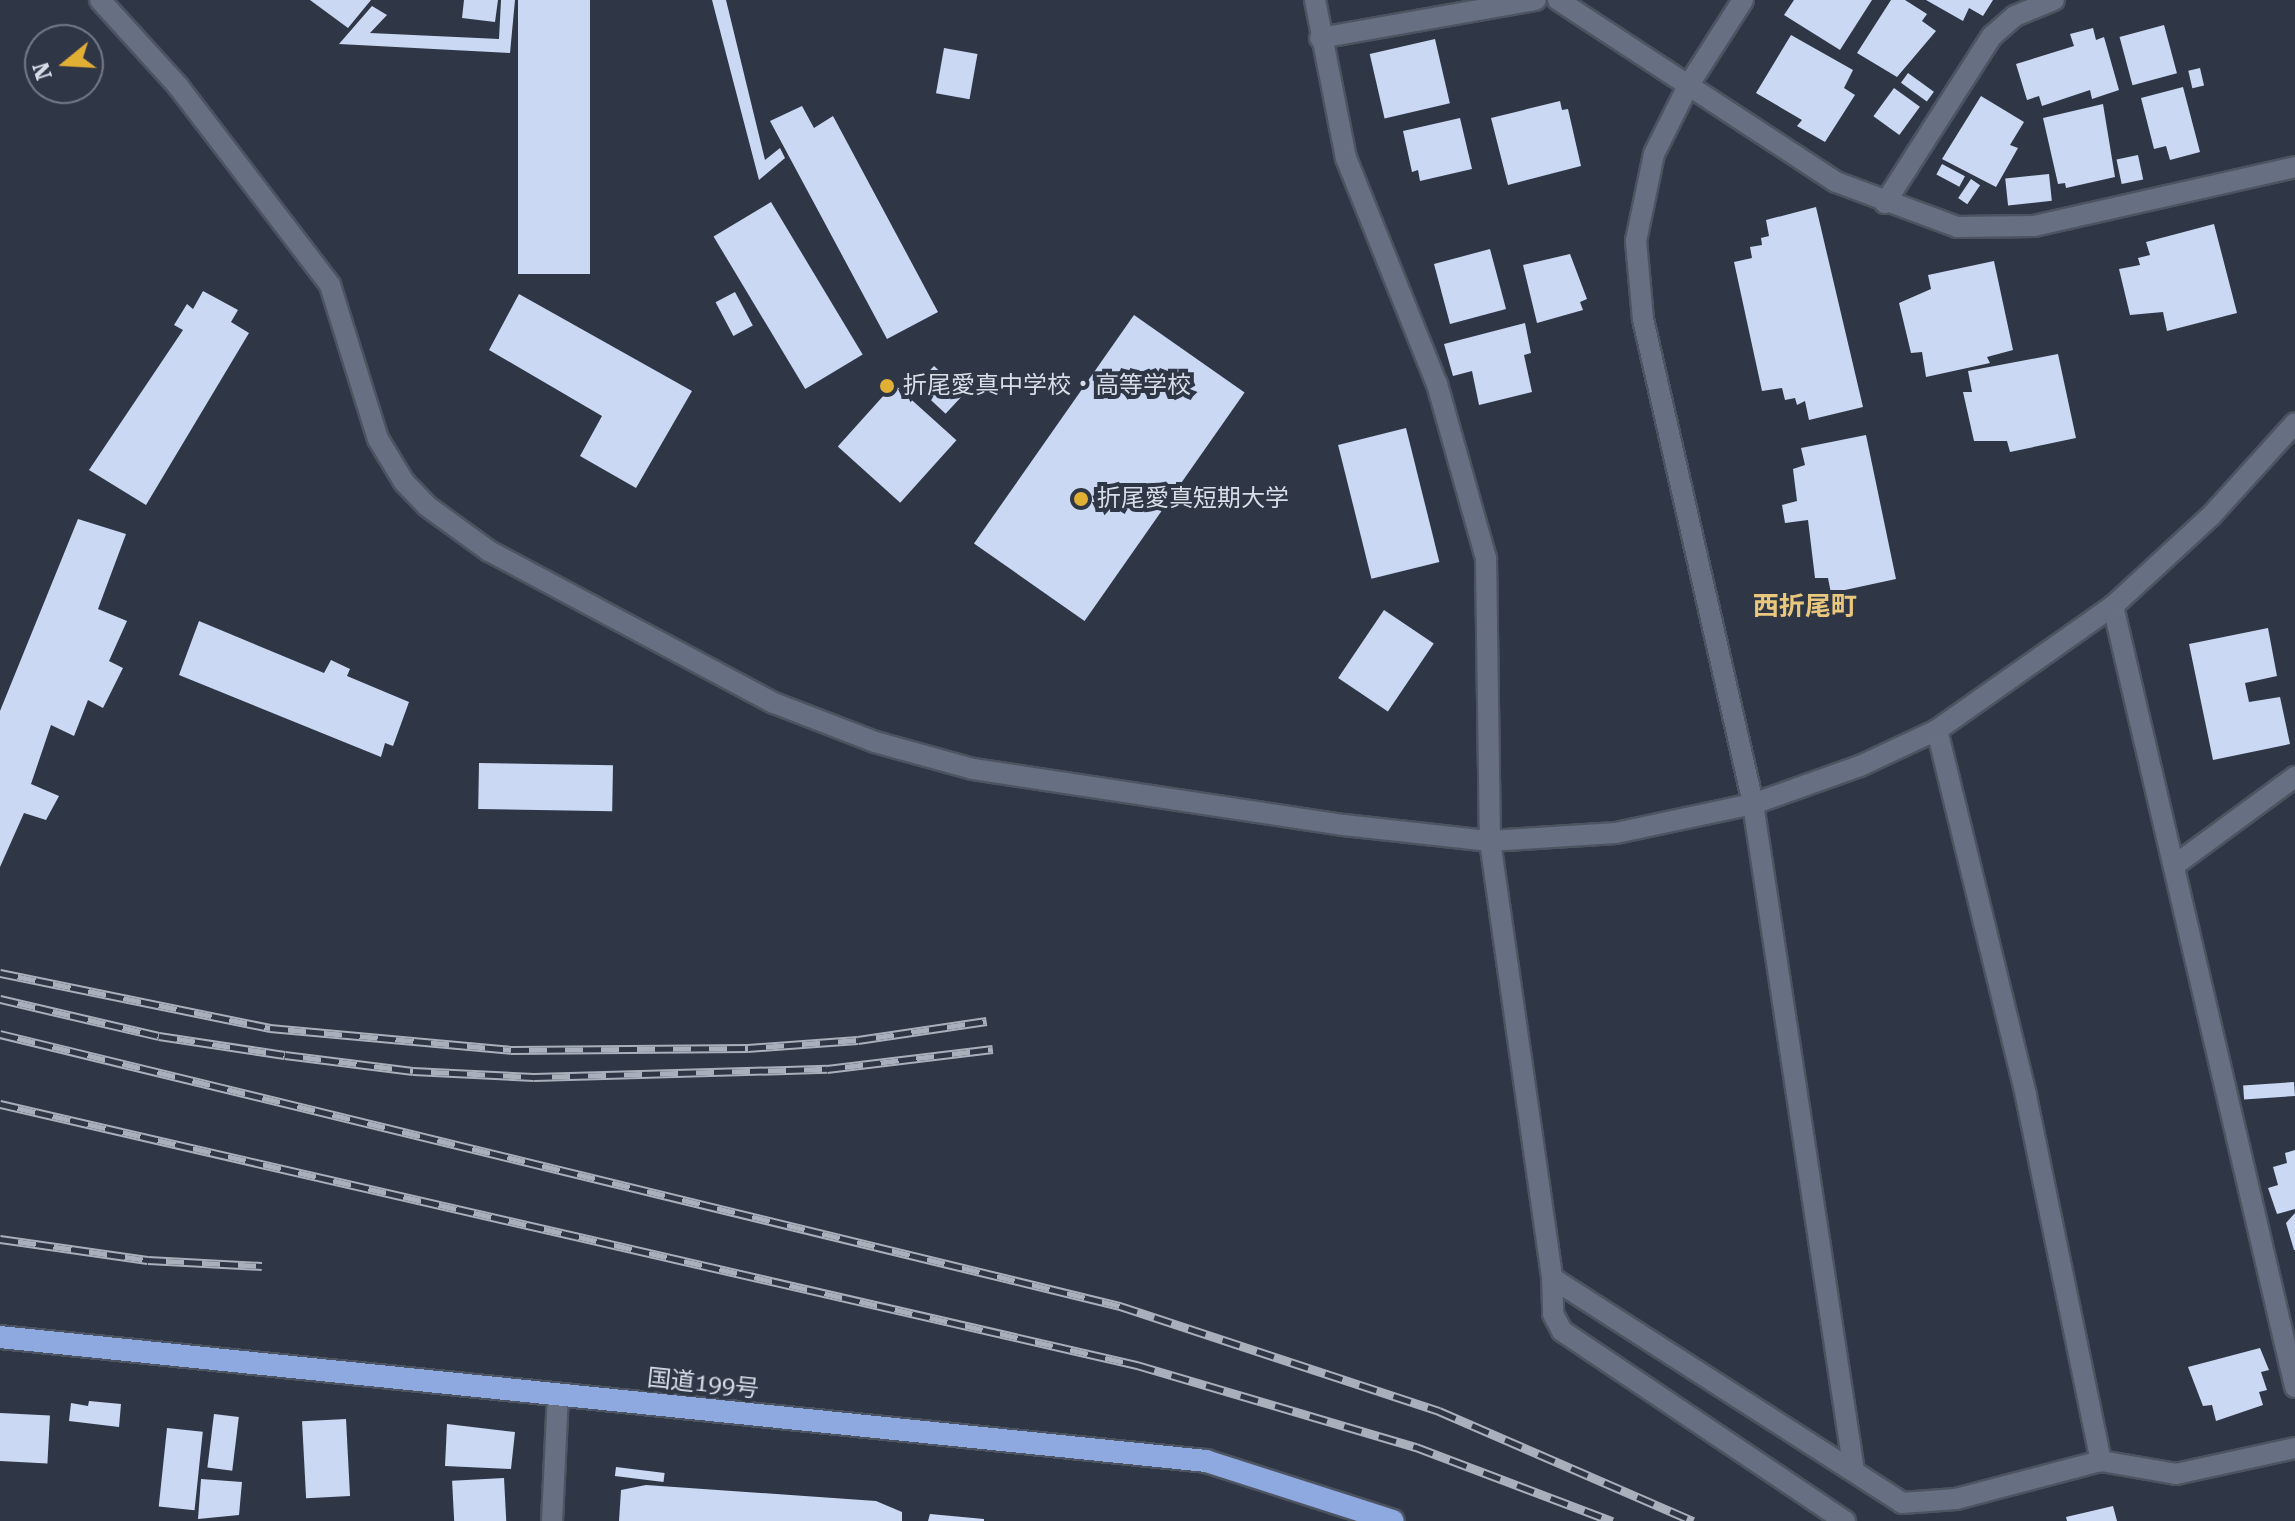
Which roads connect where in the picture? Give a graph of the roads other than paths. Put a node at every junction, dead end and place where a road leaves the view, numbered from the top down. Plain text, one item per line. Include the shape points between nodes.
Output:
1 (100, 0) edge
2 (1315, 0) edge
3 (1536, 0) edge
4 (1558, 0) edge
5 (1743, 0) edge
6 (2054, 0) edge
7 (1320, 38) junction
8 (1688, 86) junction
9 (2295, 167) edge
10 (1885, 203) junction
11 (2295, 423) edge
12 (2113, 606) junction
13 (1937, 730) junction
14 (2295, 777) edge
15 (1753, 804) junction
16 (1490, 841) junction
17 (2175, 865) junction
18 (1552, 1278) junction
19 (0, 1337) edge
20 (2295, 1387) edge
21 (558, 1395) junction
22 (2295, 1448) edge
23 (2101, 1461) junction
24 (1854, 1471) junction
25 (552, 1521) edge
26 (1393, 1521) edge
27 (1845, 1521) edge

1 - 16 street via 178,86 330,285 378,439 404,482 455,532 774,703 875,742 973,769 1344,825
2 - 7 street
3 - 7 street
4 - 8 street
5 - 8 street
6 - 10 street via 2015,16 1992,36
7 - 16 street via 1346,158 1437,384 1486,558
8 - 10 street via 1836,182
8 - 15 street via 1654,154 1636,241 1642,304
9 - 10 street via 2034,226 1957,227
11 - 12 street via 2211,516
12 - 13 street
12 - 17 street
13 - 15 street via 1860,766
13 - 23 street via 2026,1096
14 - 17 street
15 - 16 street via 1616,833
15 - 24 street
16 - 18 street
17 - 20 street
18 - 24 street
18 - 27 street via 1553,1314 1562,1331
19 - 21 highway, 国道199号
21 - 25 street
21 - 26 highway, 国道199号 via 1206,1461
22 - 23 street via 2176,1474
23 - 24 street via 1956,1499 1902,1503

